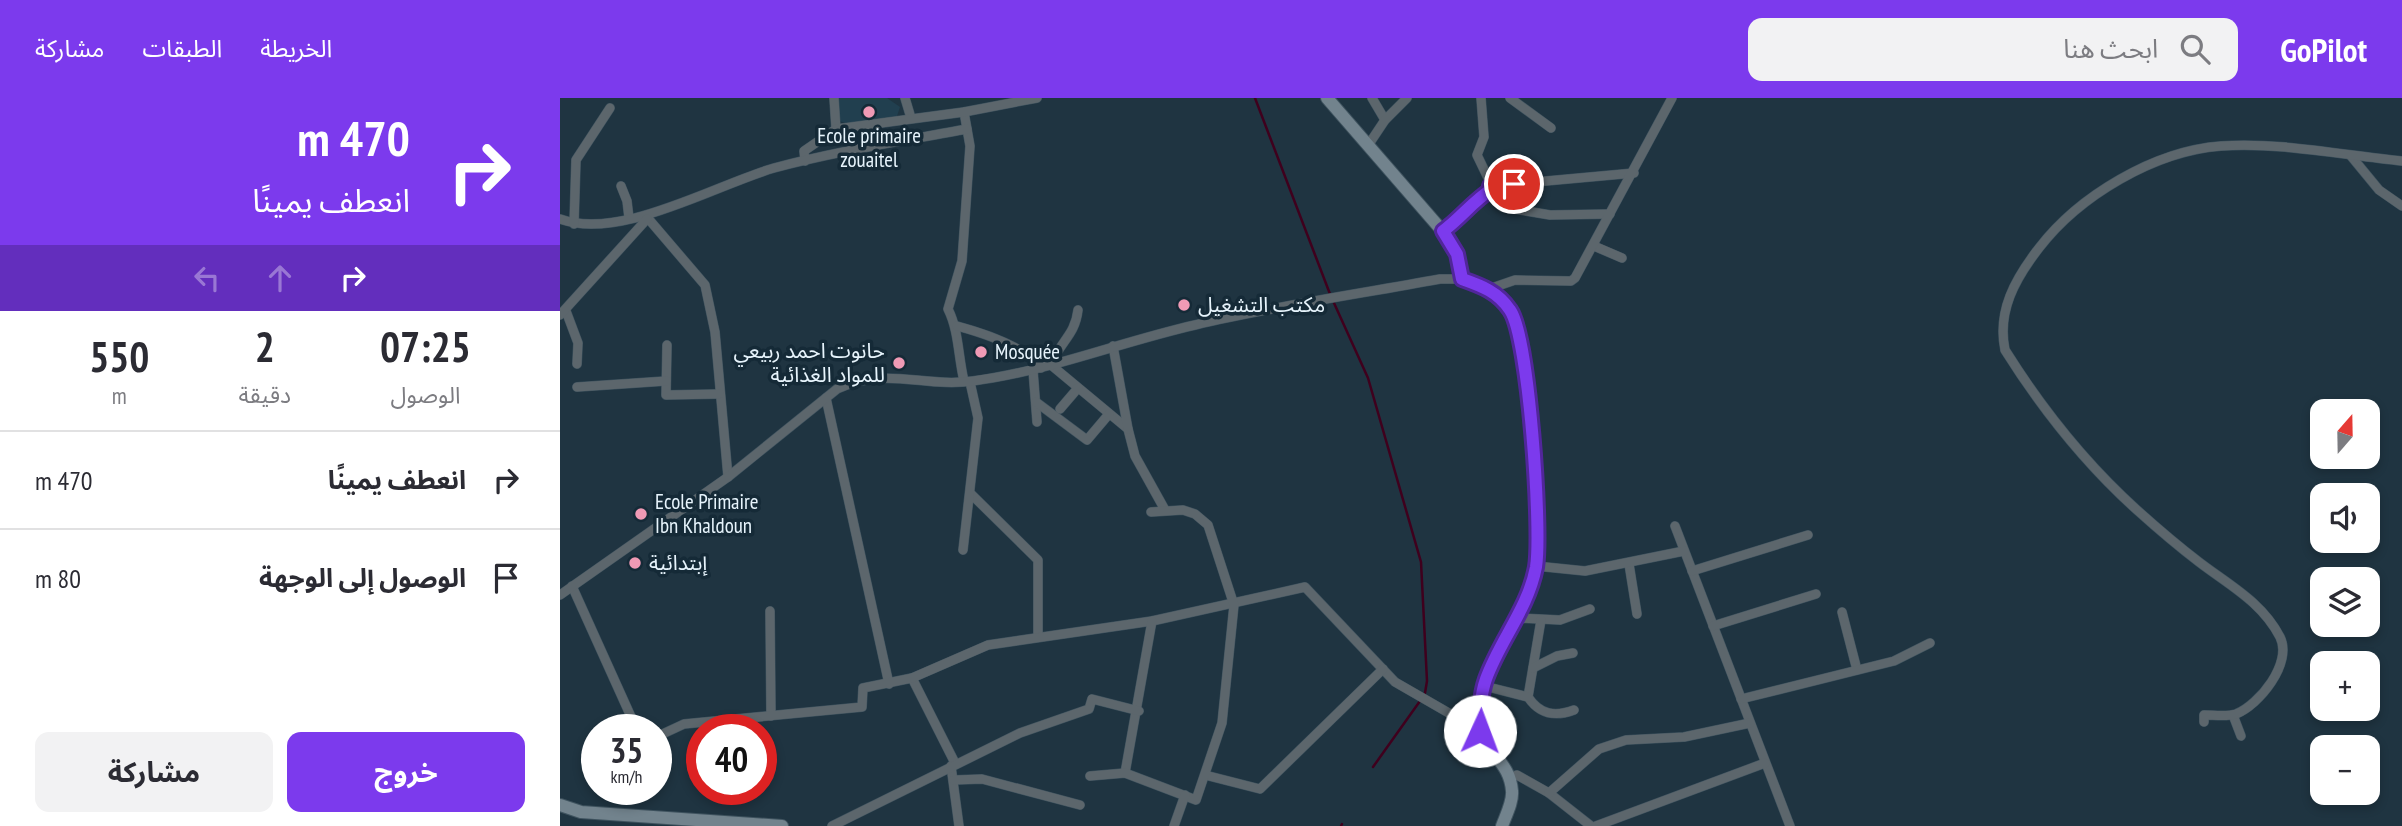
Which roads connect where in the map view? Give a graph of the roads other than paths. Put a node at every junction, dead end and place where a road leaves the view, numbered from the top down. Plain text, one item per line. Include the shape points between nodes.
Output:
1 (834, 98) edge
2 (896, 98) edge
3 (1037, 98) edge
4 (1327, 98) edge
5 (1372, 98) edge
6 (1407, 98) edge
7 (1481, 98) edge
8 (1510, 98) edge
9 (1672, 98) edge
10 (904, 101) edge
11 (610, 108) dead end
12 (964, 113) junction
13 (911, 118) junction
14 (1385, 120) junction
15 (1551, 128) dead end
16 (967, 129) junction
17 (836, 130) junction
18 (1369, 144) junction
19 (2351, 156) junction
20 (805, 161) junction
21 (2402, 161) edge
22 (1634, 173) junction
23 (621, 186) dead end
24 (1491, 188) junction
25 (2402, 206) edge
26 (1610, 214) junction
27 (629, 218) junction
28 (646, 218) junction
29 (560, 219) edge
30 (574, 224) junction
31 (1443, 231) junction
32 (1594, 246) junction
33 (1622, 258) dead end
34 (1462, 279) junction
35 (1489, 289) junction
36 (1078, 310) dead end
37 (563, 313) edge
38 (957, 326) junction
39 (667, 345) dead end
40 (1113, 346) junction
41 (577, 364) dead end
42 (1051, 365) junction
43 (1037, 369) junction
44 (666, 381) junction
45 (967, 382) junction
46 (577, 387) dead end
47 (1078, 388) junction
48 (719, 394) junction
49 (826, 398) junction
50 (1036, 402) junction
51 (1060, 409) dead end
52 (1109, 414) junction
53 (1037, 422) dead end
54 (1128, 429) junction
55 (728, 477) junction
56 (970, 493) junction
57 (1165, 510) junction
58 (1151, 512) dead end
59 (1675, 526) dead end
60 (1808, 535) dead end
61 (963, 550) dead end
62 (1684, 551) junction
63 (1629, 564) junction
64 (1536, 566) junction
65 (1692, 571) junction
66 (572, 586) junction
67 (1816, 594) dead end
68 (560, 595) edge
69 (1234, 605) junction
70 (1590, 609) dead end
71 (770, 611) dead end
72 (1842, 612) dead end
73 (1637, 614) dead end
74 (1518, 618) junction
75 (1541, 620) junction
76 (1152, 621) junction
77 (1713, 626) junction
78 (1038, 635) junction
79 (1930, 643) dead end
80 (1573, 653) dead end
81 (1533, 668) junction
82 (1382, 669) junction
83 (1857, 670) junction
84 (912, 678) junction
85 (889, 684) junction
86 (1485, 686) junction
87 (1528, 697) junction
88 (1741, 699) junction
89 (1574, 710) dead end
90 (1139, 711) junction
91 (629, 714) edge
92 (771, 714) edge
93 (777, 715) edge
94 (2233, 715) junction
95 (2204, 722) dead end
96 (1750, 723) junction
97 (1480, 731) junction
98 (2241, 736) dead end
99 (1765, 763) junction
100 (953, 764) junction
101 (1125, 773) junction
102 (1205, 775) junction
103 (1090, 776) dead end
104 (1509, 778) junction
105 (954, 780) junction
106 (1549, 793) junction
107 (1185, 795) junction
108 (560, 805) edge
109 (1080, 805) dead end
110 (782, 826) edge
111 (832, 826) edge
112 (959, 826) edge
113 (1174, 826) edge
114 (1502, 826) edge
115 (1593, 826) edge
116 (1790, 826) edge

1 - 17 street
2 - 10 street
3 - 12 street
4 - 18 street
5 - 14 street
6 - 14 street
7 - 24 street via 1485,137 1477,155
8 - 15 street
9 - 22 street
10 - 13 street
11 - 30 street via 576,160
12 - 13 street
12 - 16 street
13 - 17 street
14 - 18 street
16 - 20 street
16 - 38 street via 970,146 962,261 948,309
17 - 20 street via 804,151
18 - 31 street
19 - 21 street
19 - 25 street via 2379,190
19 - 94 street via 2277,146 2219,146 2120,178 2055,227 2012,288 2003,311 2005,350 2075,448 2137,510 2252,600 2279,636 2282,654 2266,689 2252,706
20 - 28 street via 771,169
22 - 24 street
22 - 26 street
23 - 27 street
24 - 26 street via 1502,207 1509,209 1550,215
24 - 31 street
26 - 32 street
27 - 28 street
27 - 30 street
28 - 37 street
28 - 48 street via 705,285 715,332
29 - 30 street
31 - 34 street via 1457,254
32 - 33 street
32 - 35 street via 1571,281 1514,280
34 - 35 street
34 - 40 street via 1440,279 1196,325
35 - 64 street via 1511,310 1519,326 1538,516
36 - 42 street via 1076,328 1057,348
37 - 41 street via 578,343
38 - 43 street via 1034,359
38 - 45 street via 957,353
39 - 44 street
40 - 42 street
40 - 54 street
42 - 43 street
42 - 47 street
43 - 45 street
43 - 50 street
44 - 46 street
44 - 48 street via 666,395
45 - 49 street via 865,378
45 - 56 street via 978,418
47 - 51 street
47 - 52 street
48 - 55 street
49 - 55 street
49 - 85 street
50 - 52 street via 1087,440
50 - 53 street
52 - 54 street
54 - 57 street via 1135,456
55 - 66 street
56 - 61 street
56 - 78 street via 1038,560
57 - 58 street
57 - 69 street via 1195,514 1208,525
59 - 62 street
60 - 65 street
62 - 63 street
62 - 65 street
63 - 64 street via 1585,571
63 - 73 street
64 - 74 street
65 - 77 street
66 - 68 street
66 - 91 street
67 - 77 street
69 - 76 street
69 - 82 street via 1304,587
69 - 102 street via 1222,723
70 - 75 street via 1560,620
71 - 92 street
72 - 83 street
74 - 75 street
74 - 86 street
75 - 81 street
76 - 78 street
76 - 90 street
77 - 88 street
78 - 84 street via 988,645
79 - 83 street via 1894,661
80 - 81 street
81 - 87 street
82 - 97 street via 1395,682
82 - 102 street via 1260,789
83 - 88 street
84 - 85 street
84 - 100 street
85 - 93 street via 863,688 862,707
86 - 87 street
86 - 97 street
87 - 89 street via 1535,708 1558,716
88 - 96 street
90 - 100 street via 1092,699 1089,709 1020,733
90 - 101 street
94 - 95 street via 2204,715
94 - 98 street
96 - 99 street
96 - 106 street via 1684,737 1617,743 1600,749
97 - 104 street
99 - 115 street
99 - 116 street
100 - 105 street
100 - 111 street
101 - 103 street
101 - 107 street
102 - 107 street via 1196,800
104 - 106 street via 1517,775
104 - 114 street via 1513,792
105 - 109 street via 982,779
105 - 112 street
106 - 115 street
107 - 113 street
108 - 110 street via 582,812

